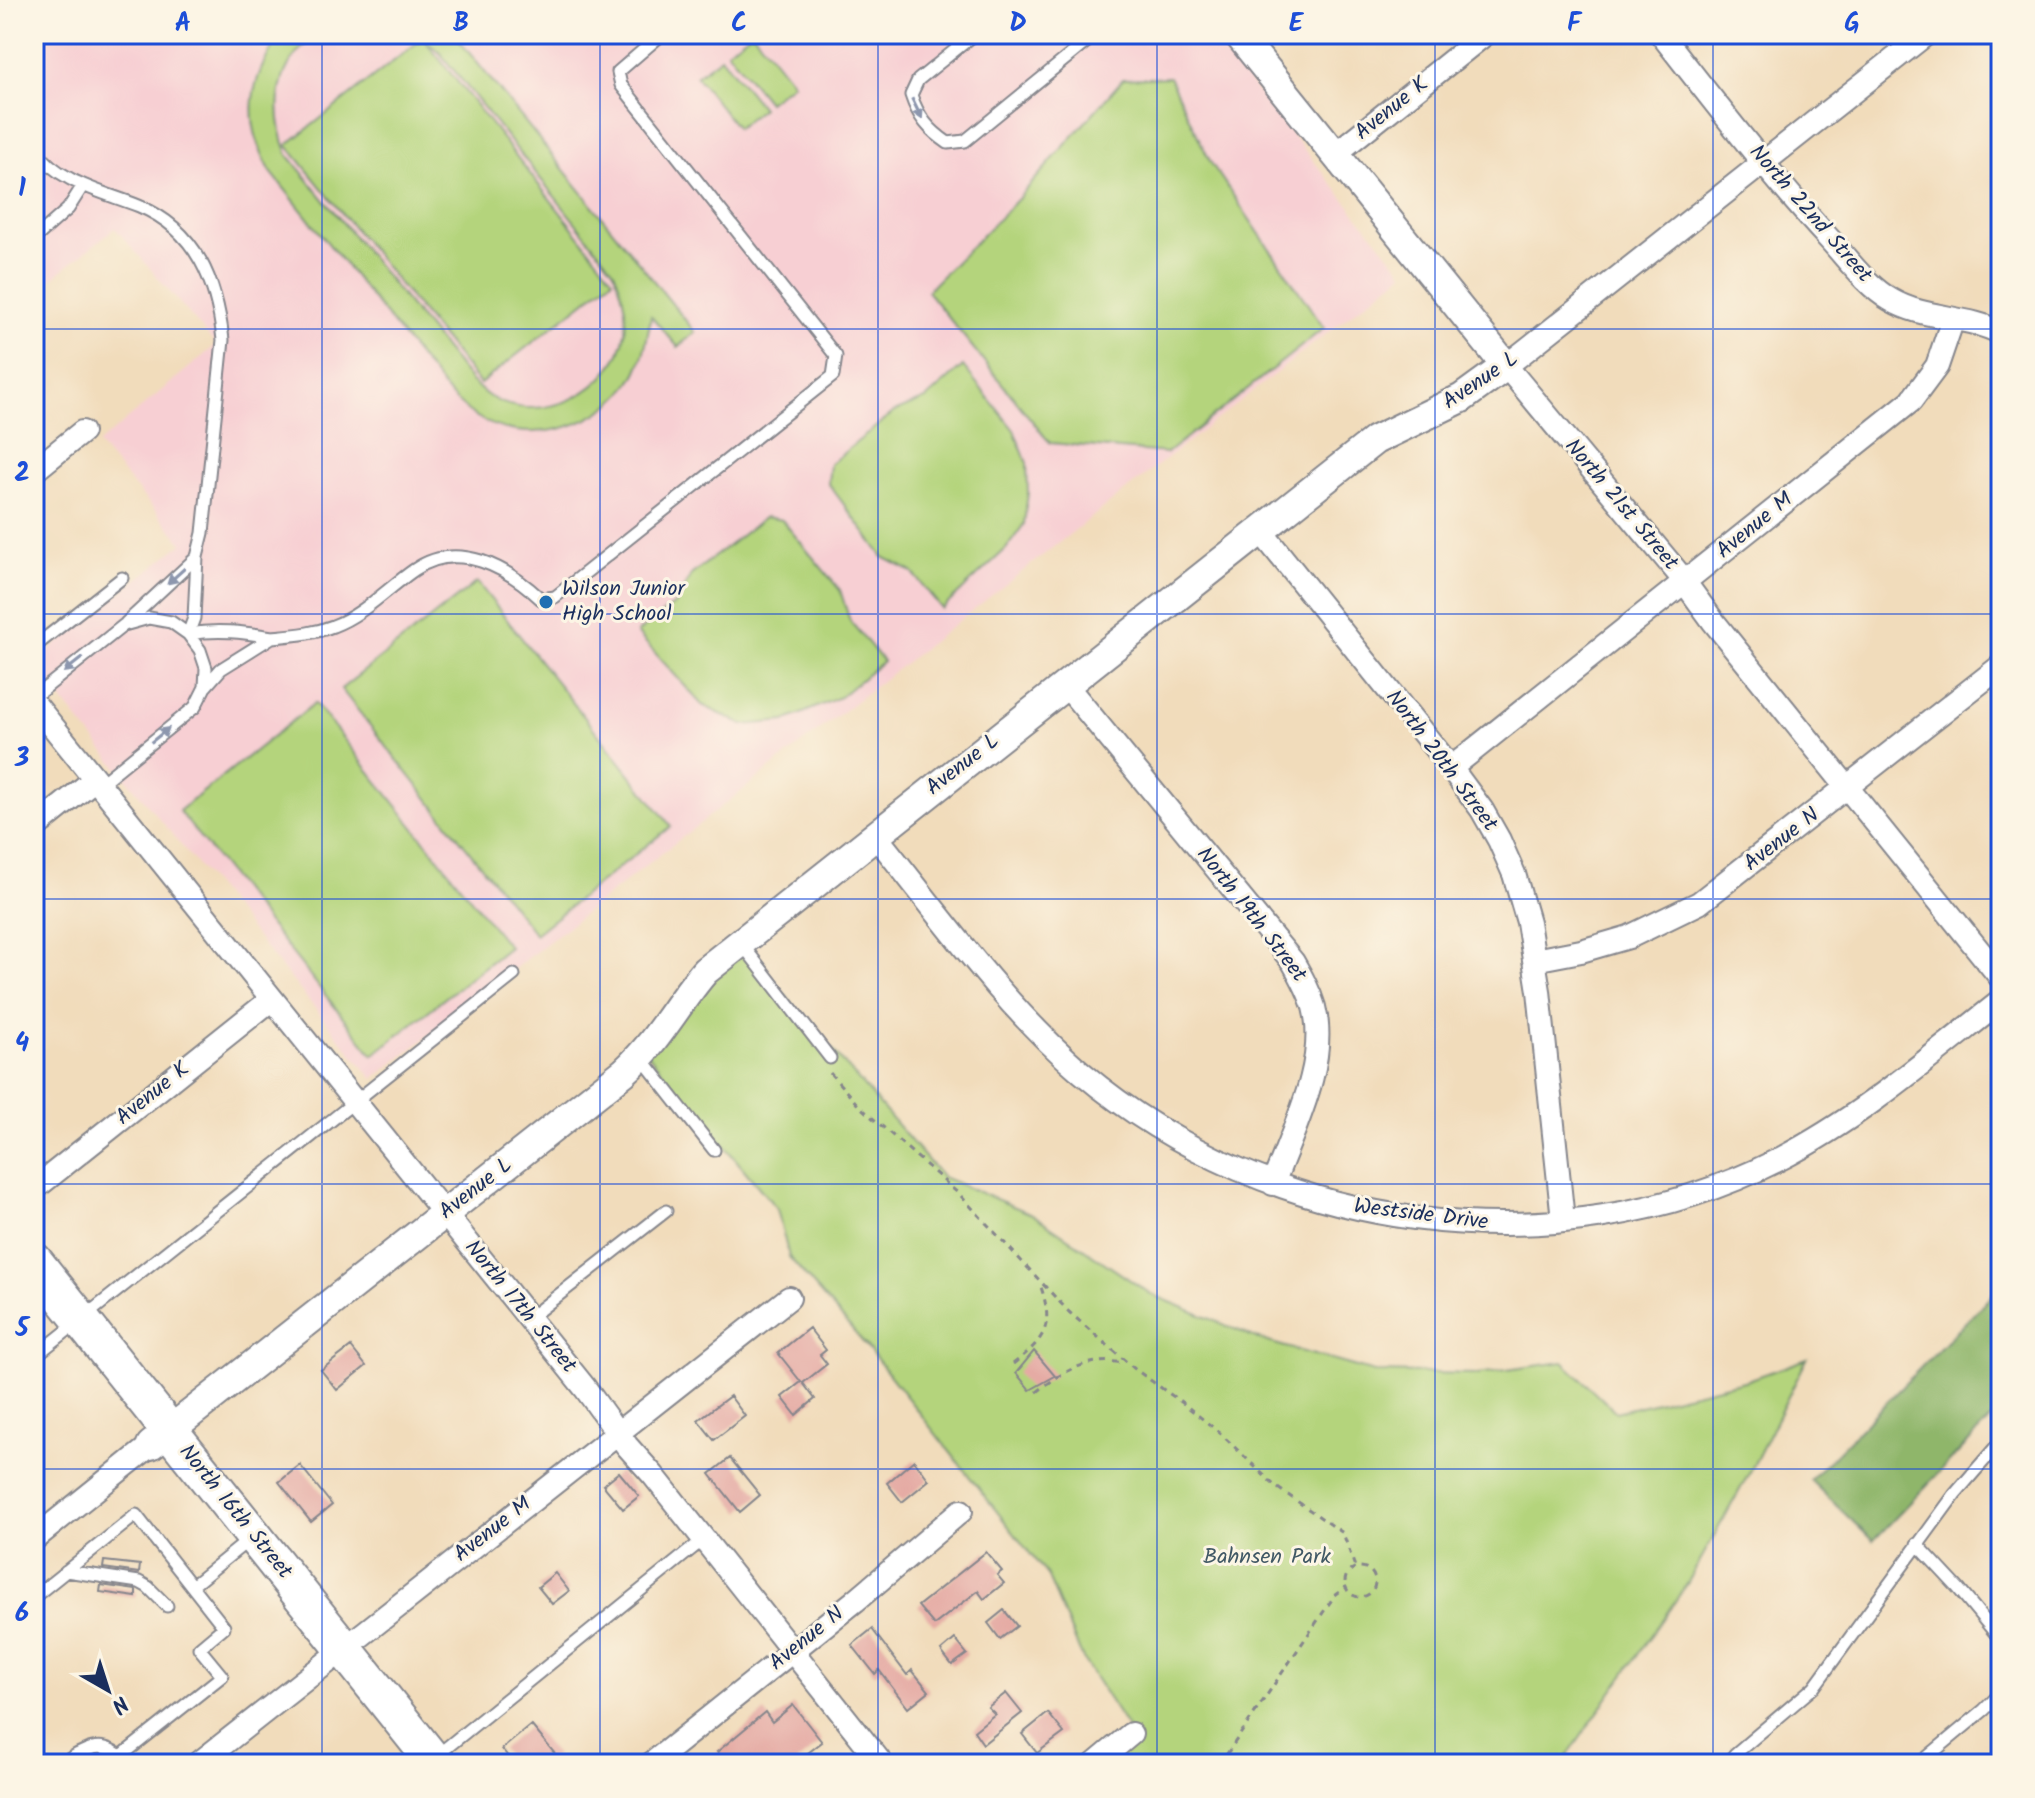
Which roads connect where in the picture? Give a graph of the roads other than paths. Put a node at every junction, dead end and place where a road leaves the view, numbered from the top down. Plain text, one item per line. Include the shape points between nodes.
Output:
1 (662, 34) edge
2 (975, 34) edge
3 (1096, 34) edge
4 (1238, 34) edge
5 (1485, 34) edge
6 (1661, 34) edge
7 (1926, 34) edge
8 (34, 148) edge
9 (1335, 154) junction
10 (1763, 163) junction
11 (82, 187) junction
12 (34, 239) edge
13 (1953, 319) junction
14 (2001, 333) edge
15 (1506, 366) junction
16 (82, 432) dead end
17 (34, 471) edge
18 (1260, 530) junction
19 (197, 557) junction
20 (122, 578) dead end
21 (1685, 583) junction
22 (124, 625) junction
23 (188, 634) junction
24 (272, 637) junction
25 (34, 647) edge
26 (2001, 666) edge
27 (1065, 684) junction
28 (205, 687) junction
29 (34, 700) edge
30 (1451, 768) junction
31 (97, 782) junction
32 (1848, 788) junction
33 (34, 828) edge
34 (875, 835) junction
35 (740, 943) junction
36 (1534, 960) junction
37 (514, 975) dead end
38 (2001, 978) edge
39 (272, 999) junction
40 (2001, 1001) edge
41 (640, 1057) junction
42 (826, 1061) road end
43 (354, 1102) junction
44 (714, 1150) dead end
45 (1273, 1184) junction
46 (34, 1189) edge
47 (666, 1211) dead end
48 (444, 1214) junction
49 (1563, 1220) junction
50 (34, 1261) edge
51 (34, 1298) edge
52 (789, 1298) dead end
53 (528, 1319) junction
54 (72, 1326) junction
55 (34, 1357) edge
56 (618, 1434) junction
57 (160, 1438) junction
58 (2001, 1441) edge
59 (961, 1511) dead end
60 (36, 1534) edge
61 (704, 1539) junction
62 (245, 1544) junction
63 (1917, 1544) junction
64 (66, 1571) junction
65 (192, 1586) junction
66 (34, 1597) edge
67 (167, 1606) dead end
68 (2001, 1640) edge
69 (792, 1651) junction
70 (335, 1656) junction
71 (2001, 1693) edge
72 (1131, 1734) dead end
73 (120, 1761) edge
74 (425, 1763) edge
75 (62, 1764) edge
76 (198, 1764) edge
77 (651, 1764) edge
78 (882, 1764) edge
79 (1095, 1764) edge
80 (1727, 1764) edge
81 (1919, 1764) edge

1 - 24 lane via 618,72 621,85 836,356 833,376 555,597 541,599 520,578 481,559 446,558 418,567 336,625 306,635
2 -> 3 lane via 918,80 911,95 916,112 948,143 965,141
4 - 9 street, North 21st Street
5 - 9 street, Avenue K
6 - 10 street, North 22nd Street
7 - 10 street, Avenue L
8 - 11 lane
9 - 15 street, North 21st Street
10 - 13 street, North 22nd Street via 1871,285 1903,306
10 - 15 street, Avenue L
11 - 12 lane via 68,209
11 - 19 lane via 143,208 181,234 207,269 223,340
13 - 14 street, North 22nd Street
13 - 21 street, Avenue M via 1937,366 1911,401
15 - 18 street, Avenue L via 1462,398 1375,440
15 - 21 street, North 21st Street
16 - 17 street
18 - 27 street, Avenue L
18 - 30 street, North 20th Street
19 -> 22 lane
19 - 23 lane via 194,618
20 - 25 lane
21 - 30 street, Avenue M
21 - 32 street, North 21st Street
22 - 23 lane via 149,618 171,622
22 -> 29 lane
23 - 24 lane
23 - 28 lane via 206,668
24 - 28 lane via 221,669
26 - 32 street, Avenue N
27 - 34 street, Avenue L
27 - 45 street, North 19th Street via 1293,962 1307,986 1317,1053
31 -> 28 lane via 195,707
29 - 31 street, North 17th Street
30 - 36 street, North 20th Street via 1482,810 1514,874
31 - 33 street
31 - 39 street, North 17th Street
32 - 36 street, Avenue N via 1721,888 1665,922 1629,937
32 - 38 street, North 21st Street
34 - 35 street, Avenue L
34 - 45 street, Westside Drive via 1008,999 1081,1072 1193,1148
35 - 41 street, Avenue L via 705,971
35 - 42 lane
36 - 49 street, North 20th Street
37 - 43 lane
39 - 43 street, North 17th Street
39 - 46 street, Avenue K
40 - 49 street, Westside Drive via 1879,1097 1777,1160 1644,1208
41 - 44 lane
41 - 48 street, Avenue L
43 - 48 street, North 17th Street
43 - 54 lane
45 - 49 street, Westside Drive via 1397,1216 1457,1223
47 - 53 lane
48 - 53 street, North 17th Street
48 - 57 street, Avenue L
50 - 54 main road, North 16th Street
51 - 54 main road, North 16th Street
52 - 56 street, Avenue M
53 - 56 street, North 17th Street
54 - 55 lane
54 - 57 main road, North 16th Street
56 - 61 street, North 17th Street
56 - 70 street, Avenue M
57 - 60 street, Avenue L
57 - 62 main road, North 16th Street
58 - 63 lane
59 - 69 street, Avenue N
61 - 69 street, North 17th Street
61 - 74 lane
62 - 65 lane
62 - 70 main road, North 16th Street
63 - 68 lane
63 - 80 lane via 1814,1687
64 - 65 lane via 136,1515
64 - 66 lane
64 - 67 lane via 139,1582
65 - 73 lane via 224,1627 199,1648 222,1676
69 - 77 street, Avenue N
69 - 78 street, North 17th Street
70 - 74 main road, North 16th Street
70 - 76 street, Avenue M
71 - 81 lane
72 - 79 street
73 - 75 lane via 109,1748 98,1747

